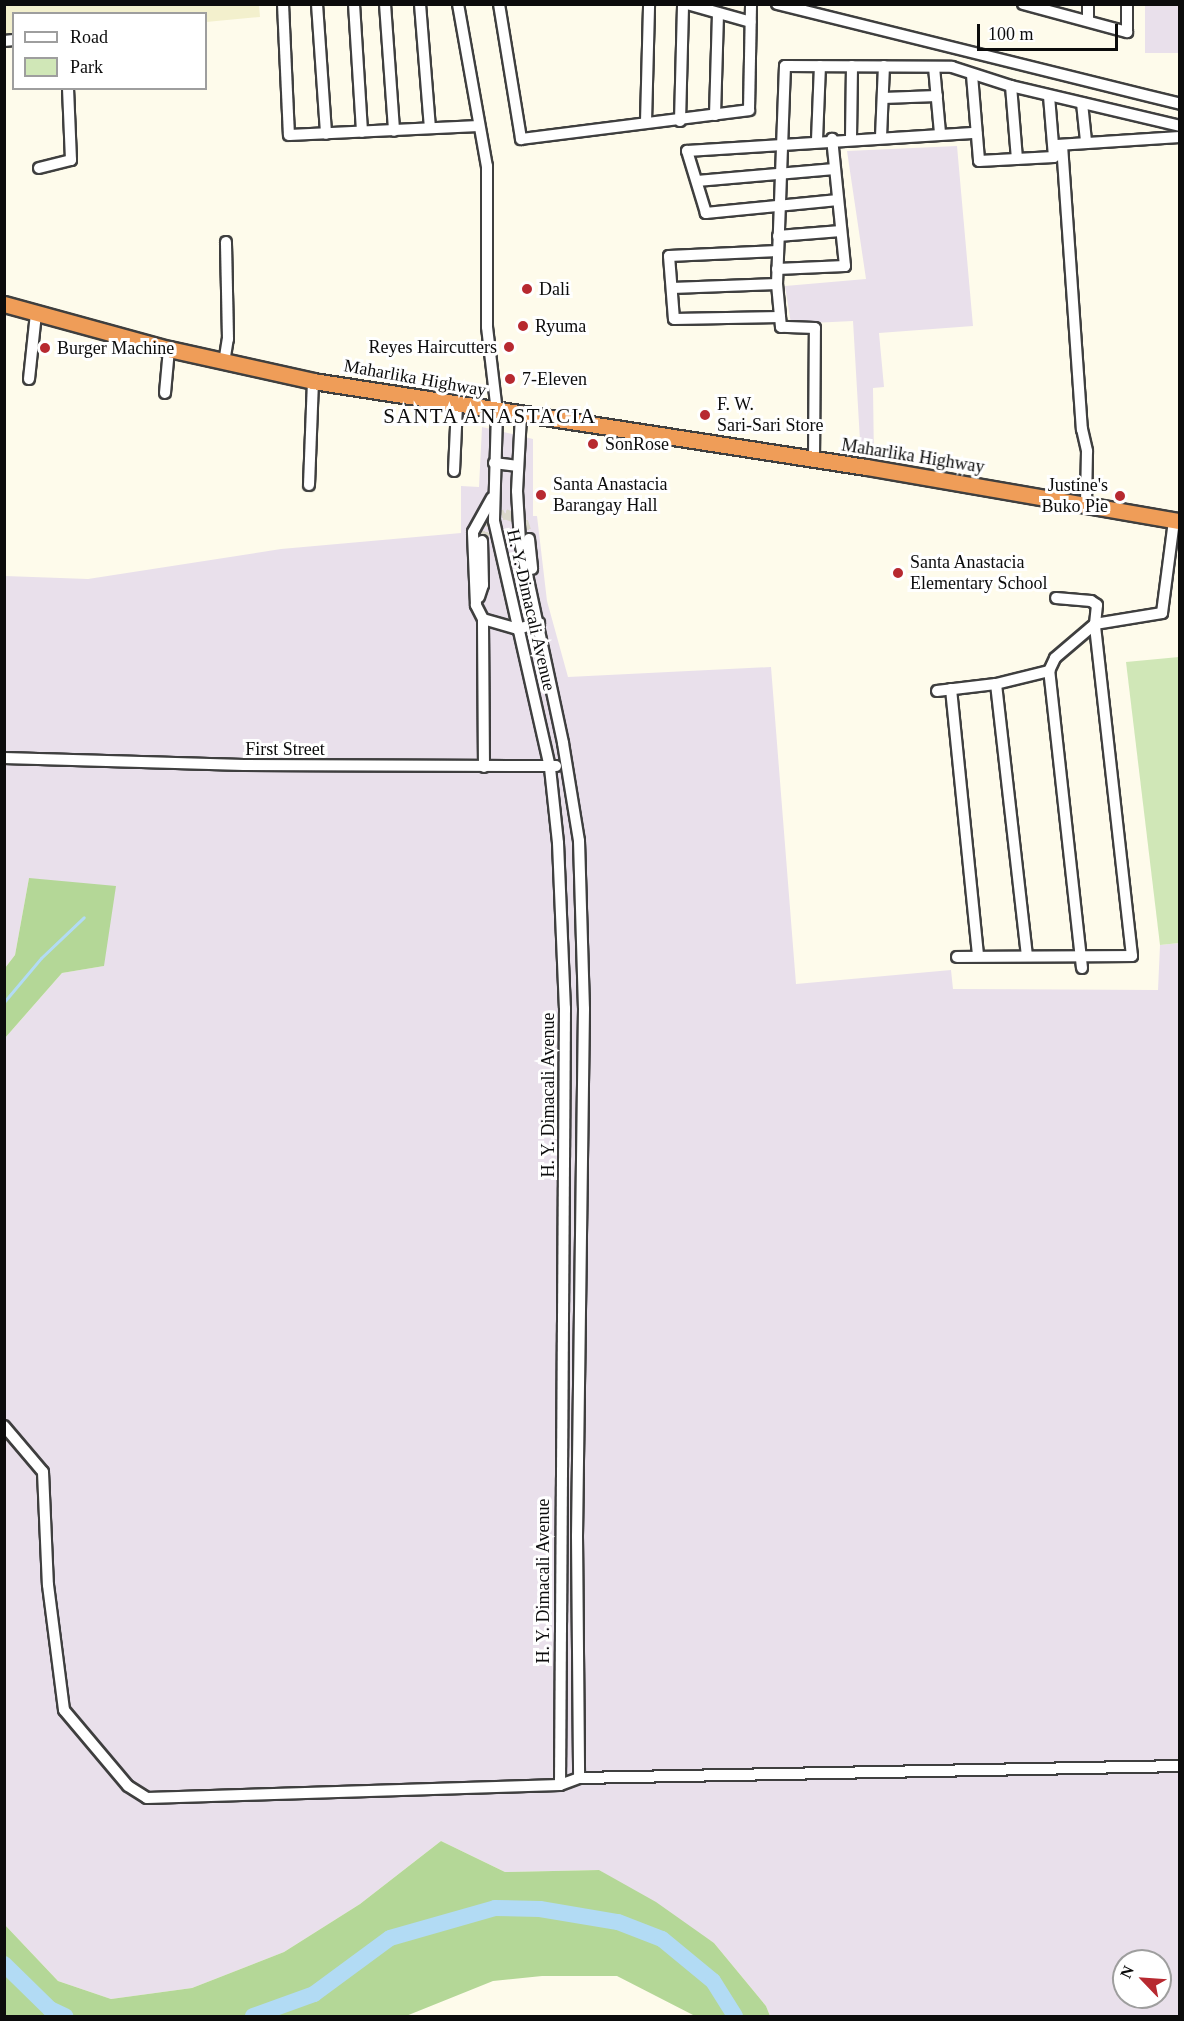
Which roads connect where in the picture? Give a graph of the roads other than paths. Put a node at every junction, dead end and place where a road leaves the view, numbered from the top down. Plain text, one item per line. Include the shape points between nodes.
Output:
1 (283, 4) edge
2 (317, 4) edge
3 (354, 4) edge
4 (385, 4) edge
5 (420, 4) edge
6 (459, 4) edge
7 (499, 4) edge
8 (649, 4) edge
9 (685, 4) edge
10 (751, 4) edge
11 (777, 4) edge
12 (1023, 4) edge
13 (1088, 4) edge
14 (1127, 4) edge
15 (1048, 8) edge
16 (718, 13) junction
17 (1088, 21) junction
18 (751, 22) junction
19 (820, 66) junction
20 (852, 66) junction
21 (884, 66) junction
22 (934, 67) junction
23 (972, 75) junction
24 (1011, 86) junction
25 (68, 90) edge
26 (937, 96) junction
27 (1049, 96) junction
28 (883, 98) junction
29 (1082, 103) junction
30 (1179, 104) edge
31 (715, 115) junction
32 (1145, 118) junction
33 (680, 121) junction
34 (646, 122) junction
35 (479, 126) junction
36 (1179, 126) edge
37 (430, 128) junction
38 (394, 130) junction
39 (362, 132) junction
40 (940, 133) junction
41 (976, 133) junction
42 (326, 135) junction
43 (881, 136) junction
44 (1179, 137) edge
45 (851, 138) junction
46 (832, 139) junction
47 (1147, 139) junction
48 (817, 140) junction
49 (1086, 141) junction
50 (782, 142) junction
51 (1058, 145) junction
52 (1017, 159) junction
53 (39, 168) dead end
54 (834, 169) junction
55 (781, 173) junction
56 (697, 181) junction
57 (838, 200) junction
58 (779, 205) junction
59 (841, 231) junction
60 (778, 236) junction
61 (226, 242) dead end
62 (778, 251) junction
63 (777, 269) junction
64 (777, 284) junction
65 (672, 288) junction
66 (4, 304) edge
67 (36, 313) junction
68 (780, 317) junction
69 (169, 349) junction
70 (224, 363) junction
71 (29, 379) dead end
72 (314, 381) junction
73 (165, 393) dead end
74 (457, 405) junction
75 (497, 412) junction
76 (521, 416) junction
77 (814, 460) junction
78 (494, 463) junction
79 (518, 466) junction
80 (454, 471) dead end
81 (309, 485) dead end
82 (494, 495) junction
83 (1086, 503) junction
84 (1177, 521) edge
85 (529, 539) tunnel mouth
86 (483, 541) tunnel mouth
87 (1056, 598) dead end
88 (533, 599) junction
89 (476, 605) junction
90 (483, 619) junction
91 (539, 623) junction
92 (1095, 624) junction
93 (518, 629) junction
94 (1049, 671) junction
95 (996, 684) junction
96 (951, 689) junction
97 (937, 691) dead end
98 (4, 758) edge
99 (566, 764) junction
100 (484, 767) junction
101 (550, 768) junction
102 (978, 955) junction
103 (1027, 955) junction
104 (1082, 956) junction
105 (957, 957) dead end
106 (1082, 968) dead end
107 (566, 1008) junction
108 (584, 1009) junction
109 (4, 1426) edge
110 (1179, 1766) edge
111 (579, 1778) junction
112 (560, 1785) junction

1 - 42 street via 289,135
2 - 42 street
3 - 39 street
4 - 38 street
5 - 37 street
6 - 35 street, H. Y. Dimacali Avenue
7 - 34 street via 521,140
8 - 34 street
9 - 16 street
9 - 33 street
10 - 18 street
11 - 30 street
12 - 15 street
13 - 17 street
14 - 17 street via 1127,32
15 - 17 street
16 - 18 street
16 - 31 street
18 - 31 street via 749,110
19 - 20 street
19 - 48 street
19 - 50 street via 785,66
20 - 21 street
20 - 45 street
21 - 22 street
21 - 28 street
22 - 23 street via 952,67
22 - 26 street
23 - 24 street
23 - 41 street
24 - 27 street
24 - 52 street
25 - 53 street via 71,160
26 - 28 street
26 - 40 street
27 - 29 street
27 - 51 street
28 - 43 street
29 - 32 street
29 - 49 street
31 - 33 street
32 - 36 street
32 - 47 street
33 - 34 street
35 - 37 street
35 - 75 street, H. Y. Dimacali Avenue via 487,166 488,327
37 - 38 street
38 - 39 street
39 - 42 street
40 - 41 street
40 - 43 street
41 - 52 street via 979,161
43 - 45 street
44 - 47 street
45 - 46 street
46 - 48 street
46 - 54 street
47 - 49 street
48 - 50 street
49 - 51 street
50 - 55 street
50 - 56 street via 687,151
51 - 52 street via 1054,157
51 - 83 street via 1087,451
54 - 55 street
54 - 57 street
55 - 56 street
55 - 58 street
56 - 58 street via 706,213
57 - 58 street
57 - 59 street
58 - 60 street
59 - 60 street
59 - 63 street via 845,266
60 - 62 street
61 - 70 street via 228,339
62 - 63 street
62 - 65 street via 669,256
63 - 64 street
64 - 65 street
64 - 68 street
65 - 68 street via 674,319
66 - 67 highway, Maharlika Highway
67 - 69 highway, Maharlika Highway
67 - 71 street
68 - 77 street via 781,327 815,328
69 - 70 highway, Maharlika Highway
69 - 73 street
70 - 72 highway, Maharlika Highway
72 - 74 highway, Maharlika Highway
72 - 81 street
74 - 75 highway, Maharlika Highway
74 - 80 street
75 - 76 highway, Maharlika Highway
75 - 78 street, H. Y. Dimacali Avenue
76 - 77 highway, Maharlika Highway
76 - 79 street, H. Y. Dimacali Avenue
77 - 83 highway, Maharlika Highway
78 - 79 street
78 - 82 street, H. Y. Dimacali Avenue
79 - 88 street, H. Y. Dimacali Avenue via 520,542
82 - 89 street via 473,532
82 - 93 street, H. Y. Dimacali Avenue via 494,521
83 - 84 highway, Maharlika Highway
84 - 92 street via 1162,613
85 - 88 street
86 - 89 street via 483,585
87 - 92 street via 1097,605
88 - 91 street, H. Y. Dimacali Avenue
89 - 90 street
90 - 93 street
90 - 100 street
91 - 93 street
91 - 99 street, H. Y. Dimacali Avenue
92 - 94 street via 1055,658
92 - 104 street via 1132,956
93 - 101 street, H. Y. Dimacali Avenue
94 - 95 street
94 - 104 street
95 - 96 street
95 - 103 street
96 - 97 street
96 - 102 street
98 - 100 street, First Street
99 - 101 street, First Street
99 - 108 street, H. Y. Dimacali Avenue via 579,841
100 - 101 street, First Street
101 - 107 street, H. Y. Dimacali Avenue
102 - 103 street
102 - 105 street
103 - 104 street
104 - 106 street
107 - 108 street
107 - 112 street, H. Y. Dimacali Avenue
108 - 111 street, H. Y. Dimacali Avenue via 577,1536
109 - 112 street via 43,1472 48,1585 64,1710 139,1794 158,1798
110 - 111 street
111 - 112 street

